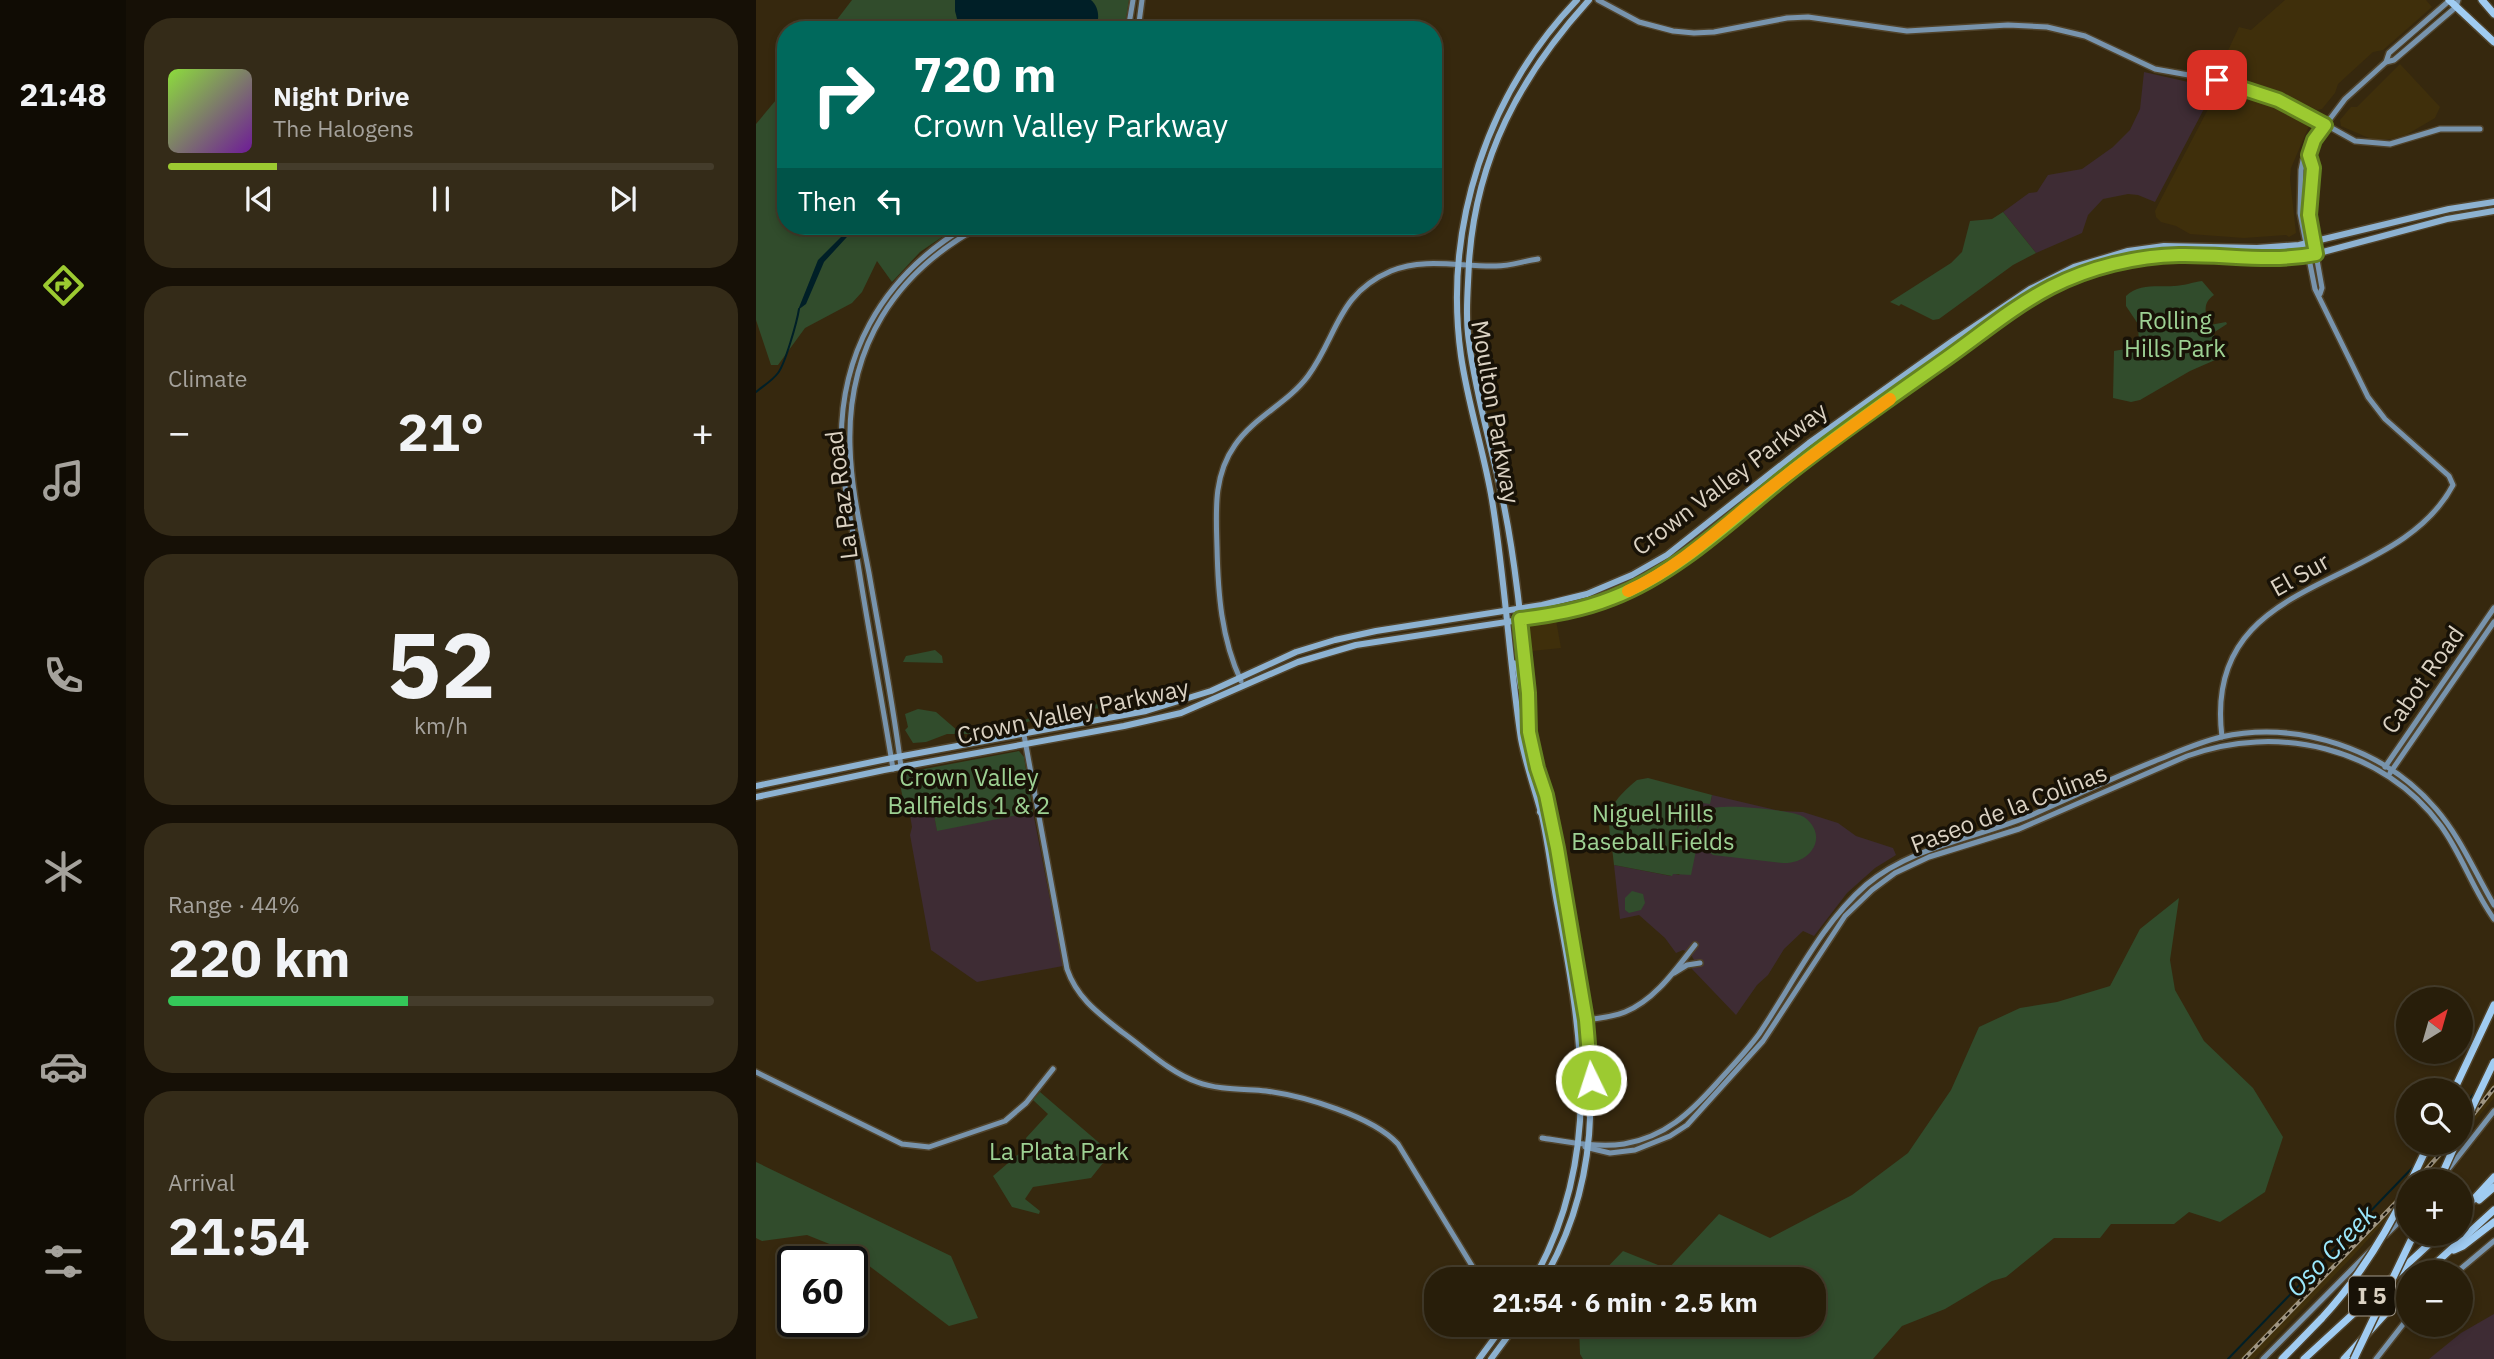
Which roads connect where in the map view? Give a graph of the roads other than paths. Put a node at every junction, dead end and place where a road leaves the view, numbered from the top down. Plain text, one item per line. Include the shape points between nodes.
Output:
1 (1137, 0) edge
2 (1577, 0) edge
3 (1589, 0) edge
4 (1598, 0) edge
5 (2449, 0) edge
6 (2483, 1) edge
7 (2457, 3) edge
8 (2494, 14) edge
9 (1130, 21) edge
10 (1138, 21) edge
11 (2494, 42) edge
12 (2386, 62) junction
13 (2325, 125) junction
14 (2480, 129) dead end
15 (2309, 155) junction
16 (2494, 202) edge
17 (2494, 211) edge
18 (953, 235) edge
19 (966, 235) edge
20 (2310, 243) junction
21 (2146, 248) junction
22 (2312, 255) junction
23 (2147, 257) junction
24 (1538, 259) dead end
25 (1459, 265) junction
26 (1469, 266) junction
27 (1954, 341) junction
28 (859, 343) junction
29 (865, 350) junction
30 (1915, 381) junction
31 (1891, 386) junction
32 (1517, 607) junction
33 (2494, 608) edge
34 (1505, 610) junction
35 (1520, 619) junction
36 (1506, 621) junction
37 (2494, 622) edge
38 (1512, 663) junction
39 (1240, 678) junction
40 (1244, 686) junction
41 (1528, 693) junction
42 (1520, 723) junction
43 (1024, 734) junction
44 (2222, 737) junction
45 (2239, 742) junction
46 (1026, 744) junction
47 (2215, 747) junction
48 (900, 757) junction
49 (892, 758) junction
50 (901, 767) junction
51 (893, 769) junction
52 (2383, 769) junction
53 (2390, 773) junction
54 (756, 786) edge
55 (1543, 787) junction
56 (756, 797) edge
57 (1541, 812) junction
58 (2452, 842) junction
59 (1557, 848) junction
60 (2472, 864) junction
61 (2494, 905) edge
62 (2494, 919) edge
63 (1695, 945) dead end
64 (1700, 963) dead end
65 (1671, 974) junction
66 (2494, 1005) edge
67 (1586, 1020) junction
68 (1577, 1021) junction
69 (2494, 1062) edge
70 (1053, 1069) dead end
71 (756, 1072) edge
72 (2460, 1078) edge
73 (2473, 1106) edge
74 (2494, 1111) edge
75 (1647, 1137) junction
76 (1542, 1138) dead end
77 (1579, 1143) junction
78 (1650, 1145) junction
79 (1588, 1146) junction
80 (2448, 1169) edge
81 (2494, 1177) edge
82 (2494, 1187) edge
83 (2473, 1200) edge
84 (2473, 1204) edge
85 (2494, 1210) edge
86 (2396, 1211) edge
87 (2494, 1222) edge
88 (2396, 1225) edge
89 (2494, 1241) edge
90 (2408, 1246) edge
91 (2427, 1246) edge
92 (2447, 1253) junction
93 (2439, 1260) edge
94 (2471, 1260) edge
95 (1473, 1267) edge
96 (1540, 1267) edge
97 (1551, 1267) edge
98 (2396, 1302) edge
99 (2396, 1331) edge
100 (1495, 1337) edge
101 (1503, 1337) edge
102 (1479, 1359) edge
103 (1491, 1359) edge
104 (2263, 1359) edge
105 (2282, 1359) edge
106 (2305, 1359) edge
107 (2344, 1359) edge
108 (2354, 1359) edge
109 (2376, 1359) edge

1 - 9 main road
1 - 10 main road
2 - 25 main road, Moulton Parkway via 1530,57 1495,121 1470,192
3 - 26 main road, Moulton Parkway via 1546,51 1504,124 1480,192
4 - 13 main road via 1639,22 1694,33 1808,17 1907,31 2047,27 2085,36 2155,69 2260,92
5 - 7 highway
5 - 12 main road via 2392,50
6 - 8 highway
7 - 11 highway
7 - 12 main road via 2394,60
12 - 13 main road via 2345,99
13 - 14 main road via 2355,141 2378,145 2440,129
13 - 15 main road
15 - 20 main road via 2313,168
15 - 20 main road via 2303,160 2300,213
16 - 20 main road, Crown Valley Parkway
17 - 22 main road, Crown Valley Parkway
18 - 28 main road, La Paz Road via 904,274
19 - 29 main road, La Paz Road via 909,279
20 - 21 main road, Crown Valley Parkway
20 - 22 main road
21 - 23 main road
21 - 27 main road, Crown Valley Parkway via 2092,260 2045,280
22 - 23 main road, Crown Valley Parkway via 2261,260
22 - 44 main road, El Sur via 2333,328 2376,410 2453,482 2433,512 2409,533 2263,617 2246,636 2227,672 2221,701
23 - 30 main road, Crown Valley Parkway via 2083,273 2051,288
24 - 26 main road
25 - 26 main road
25 - 34 main road, Moulton Parkway via 1461,357 1492,496
25 - 39 main road via 1406,266 1362,290 1340,315 1308,376 1233,446 1216,494 1218,594
26 - 32 main road, Moulton Parkway via 1468,338 1504,505
27 - 30 main road via 1918,371
27 - 31 main road, Crown Valley Parkway
28 - 29 main road
28 - 49 main road, La Paz Road via 842,410 842,461
29 - 48 main road, La Paz Road via 852,398 850,456
30 - 31 main road
30 - 35 main road, Crown Valley Parkway via 1649,581 1596,604
31 - 32 main road, Crown Valley Parkway via 1648,567 1587,594
32 - 34 main road, Crown Valley Parkway
32 - 35 main road, Moulton Parkway
33 - 52 main road, Cabot Road
34 - 36 main road, Moulton Parkway
34 - 39 main road, Crown Valley Parkway via 1335,640
35 - 36 main road, Crown Valley Parkway
35 - 41 main road, Moulton Parkway
36 - 38 main road, Moulton Parkway
36 - 40 main road, Crown Valley Parkway via 1356,645 1298,662
37 - 53 main road, Cabot Road
38 - 41 main road via 1517,664 1521,687
38 - 42 main road, Moulton Parkway
39 - 40 main road
39 - 43 main road, Crown Valley Parkway via 1163,707
40 - 46 main road, Crown Valley Parkway via 1181,713
41 - 42 main road
41 - 55 main road, Moulton Parkway via 1529,732
42 - 57 main road, Moulton Parkway
43 - 46 main road
43 - 48 main road, Crown Valley Parkway
44 - 45 main road
44 - 47 main road
44 - 52 main road, Paseo de la Colinas via 2302,736 2341,745
44 - 75 main road, Paseo de la Colinas via 2125,773 2006,826 1915,855 1877,877 1836,916 1740,1058 1682,1120
45 - 47 main road, Paseo de la Colinas
45 - 52 main road, Paseo de la Colinas via 2309,744
46 - 50 main road, Crown Valley Parkway
46 - 95 main road via 1067,969 1082,999 1190,1080 1301,1098 1382,1130 1398,1144
47 - 78 main road, Paseo de la Colinas via 2003,834 1929,857 1885,880 1844,916 1746,1062 1687,1125
48 - 49 main road, Crown Valley Parkway
48 - 50 main road, La Paz Road
49 - 51 main road, La Paz Road
49 - 54 main road, Crown Valley Parkway
50 - 51 main road, Crown Valley Parkway
51 - 56 main road, Crown Valley Parkway
52 - 53 main road, Paseo de la Colinas
53 - 58 main road, Paseo de la Colinas
53 - 60 main road, Paseo de la Colinas via 2436,808
55 - 57 main road
55 - 59 main road, Moulton Parkway
57 - 59 main road
57 - 68 main road
58 - 60 main road
58 - 62 main road, Paseo de la Colinas
59 - 67 main road
60 - 61 main road, Paseo de la Colinas
63 - 65 main road
64 - 65 main road
65 - 67 main road via 1637,1007
66 - 72 highway
67 - 68 main road
67 - 79 main road via 1592,1098
68 - 77 main road via 1583,1076
69 - 73 highway, bridge
70 - 71 main road via 1005,1121 929,1147 902,1144
74 - 80 main road
75 - 78 main road
75 - 79 main road, Paseo de la Colinas via 1625,1144
76 - 77 main road, Paseo de la Colinas
77 - 79 main road, Paseo de la Colinas
77 - 96 main road via 1562,1218
78 - 79 main road, Paseo de la Colinas via 1610,1153
79 - 97 main road via 1570,1223
81 - 83 highway
82 - 84 highway
85 - 92 highway, I 5
86 - 105 highway, bridge via 2355,1280
87 - 92 highway
88 - 104 main road
89 - 94 main road
90 - 108 highway, bridge
91 - 106 highway, I 5
92 - 93 highway, I 5
98 - 107 highway, I 5
99 - 109 main road
100 - 102 main road
101 - 103 main road

